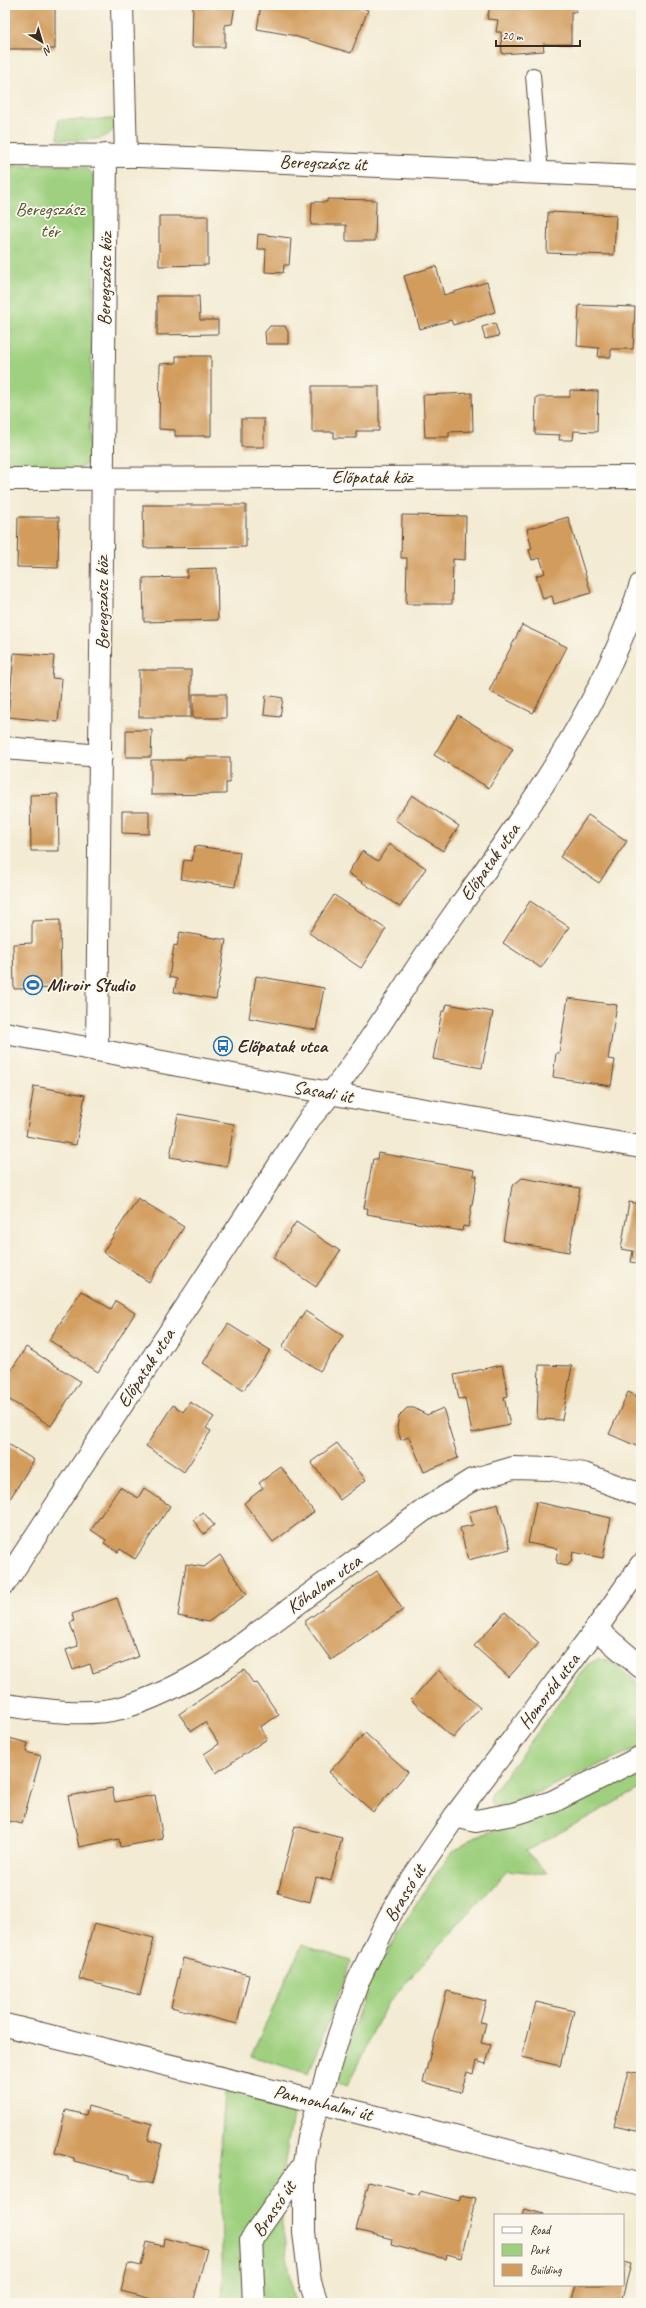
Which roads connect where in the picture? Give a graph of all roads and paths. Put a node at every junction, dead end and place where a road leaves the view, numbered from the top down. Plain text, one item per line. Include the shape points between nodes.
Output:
1 (122, 5) edge
2 (533, 75) dead end
3 (5, 155) edge
4 (116, 156) junction
5 (540, 174) junction
6 (641, 177) edge
7 (641, 477) edge
8 (102, 478) junction
9 (5, 479) edge
10 (641, 584) edge
11 (637, 613) edge
12 (5, 748) edge
13 (101, 756) junction
14 (5, 1033) edge
15 (97, 1050) junction
16 (331, 1094) junction
17 (641, 1147) edge
18 (641, 1495) edge
19 (641, 1565) edge
20 (5, 1583) edge
21 (596, 1630) junction
22 (641, 1667) edge
23 (5, 1705) edge
24 (641, 1757) edge
25 (455, 1816) junction
26 (5, 2025) edge
27 (318, 2102) junction
28 (304, 2164) junction
29 (641, 2185) edge
30 (254, 2303) edge
31 (317, 2303) edge

1 - 4 street, Beregszász köz
2 - 5 lane
3 - 4 street, Beregszász út
4 - 5 street, Beregszász út
4 - 8 street, Beregszász köz
5 - 6 street, Beregszász út
7 - 8 street, Előpatak köz
8 - 9 street
8 - 13 street, Beregszász köz
10 - 11 street, Előpatak utca
11 - 16 street, Előpatak utca via 565,750
12 - 13 street
13 - 15 street, Beregszász köz
14 - 15 street, Sasadi út
15 - 16 street, Sasadi út
16 - 17 street, Sasadi út
16 - 20 street, Előpatak utca via 310,1118
18 - 23 street, Kőhalom utca via 584,1474 551,1469 513,1468 472,1480 427,1508 217,1663 183,1684 121,1708 85,1712
19 - 21 street, Homoród utca
21 - 22 street
21 - 25 street, Homoród utca
24 - 25 street via 552,1802 513,1814 476,1820
25 - 27 street, Brassó út via 406,1888 358,1981
26 - 27 street, Pannonhalmi út
27 - 28 street, Brassó út via 308,2137
27 - 29 street, Pannonhalmi út
28 - 30 street, Brassó út via 251,2240
28 - 31 street, Brassó út via 304,2232 310,2282

